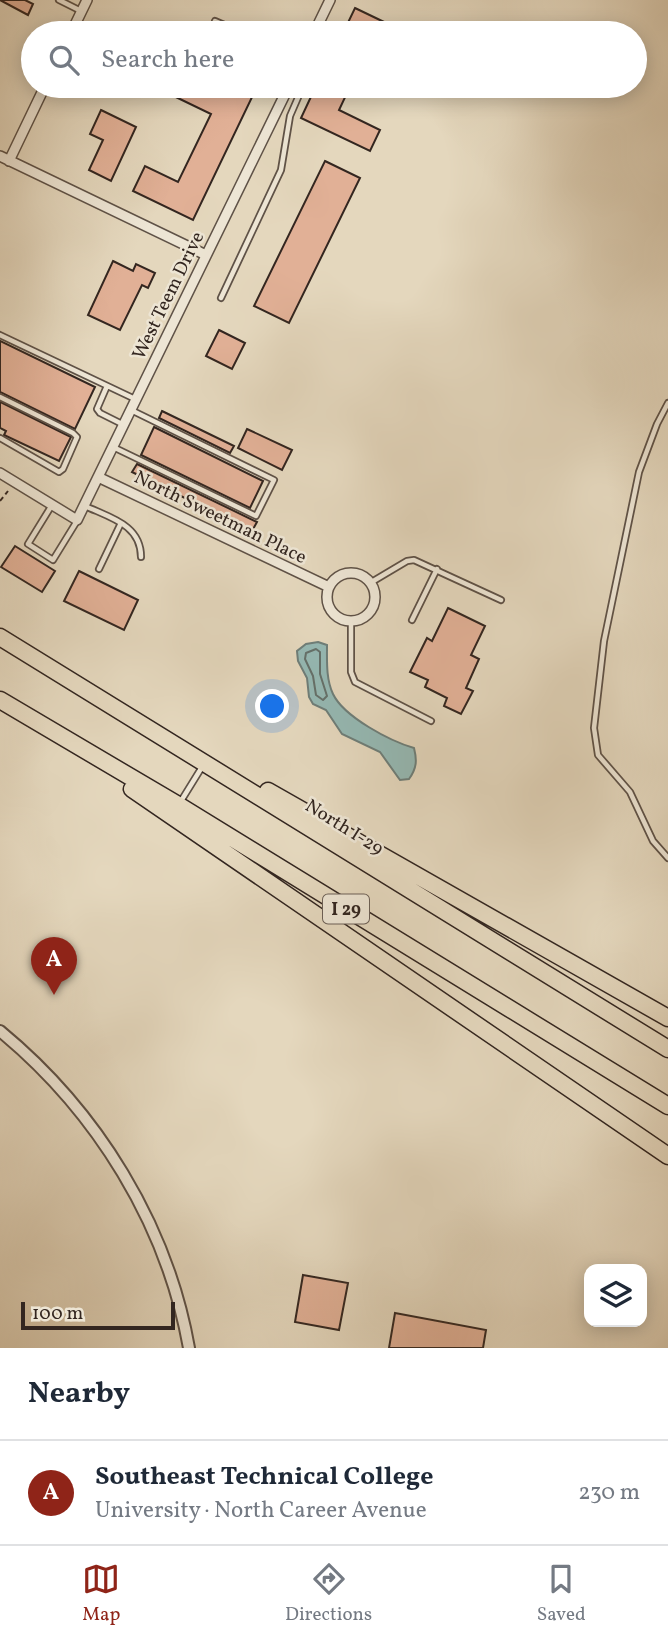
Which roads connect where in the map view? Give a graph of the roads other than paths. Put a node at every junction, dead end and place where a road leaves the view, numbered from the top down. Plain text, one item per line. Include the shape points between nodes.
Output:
1 (59, 0) edge
2 (87, 0) edge
3 (328, 1) edge
4 (82, 12) junction
5 (77, 21) edge
6 (319, 21) edge
7 (39, 98) edge
8 (283, 98) edge
9 (298, 98) edge
10 (277, 109) junction
11 (290, 116) junction
12 (4, 158) edge
13 (206, 255) junction
14 (221, 298) dead end
15 (0, 335) edge
16 (107, 386) junction
17 (0, 397) edge
18 (136, 399) junction
19 (668, 403) edge
20 (131, 410) junction
21 (124, 425) junction
22 (0, 438) edge
23 (113, 447) junction
24 (0, 472) edge
25 (98, 477) junction
26 (52, 505) junction
27 (84, 505) junction
28 (77, 520) junction
29 (121, 523) junction
30 (141, 557) dead end
31 (99, 569) dead end
32 (437, 569) junction
33 (370, 583) junction
34 (328, 587) junction
35 (501, 600) dead end
36 (412, 620) dead end
37 (351, 621) junction
38 (0, 637) edge
39 (0, 700) edge
40 (118, 709) junction
41 (23, 714) junction
42 (431, 721) dead end
43 (204, 764) junction
44 (178, 805) junction
45 (668, 858) edge
46 (668, 1018) edge
47 (0, 1031) edge
48 (668, 1049) edge
49 (668, 1106) edge
50 (668, 1156) edge
51 (190, 1348) edge

1 - 4 lane
2 - 4 street
3 - 6 street
4 - 5 street
7 - 12 street
8 - 10 street, West Teem Drive
9 - 11 lane
10 - 11 lane
10 - 13 street, West Teem Drive
11 - 14 lane via 281,170
12 - 13 street
13 - 18 street, West Teem Drive
15 - 16 lane
16 - 18 lane
16 - 21 lane via 97,409
17 - 22 lane via 77,438 59,472
18 - 20 street, West Teem Drive
19 - 45 lane via 639,472 604,640 594,728 598,755 630,792 653,841
20 - 21 street, West Teem Drive
20 - 23 lane via 274,480 256,516
21 - 23 street, West Teem Drive
23 - 25 street, West Teem Drive
24 - 26 street
25 - 27 street, West Teem Drive
25 - 34 street, North Sweetman Place
26 - 28 street
26 - 28 lane via 28,544 53,559
27 - 28 street, West Teem Drive
27 - 29 lane
29 - 30 lane via 137,536
29 - 31 lane
32 - 33 lane via 407,561
32 - 35 lane
32 - 36 lane
33 - 34 street via 362,575 346,573
33 - 37 street via 375,594 371,610
34 - 37 street via 330,610
37 - 42 lane via 355,682
38 - 40 highway, North I-29 / I 29
39 - 41 highway, I 29
40 - 43 highway, North I-29 / I 29
40 - 46 highway
41 - 44 highway, I 29
41 - 50 highway
43 - 44 lane
43 - 48 highway, North I-29 / I 29
44 - 49 highway, I 29
47 - 51 street via 64,1092 128,1182 165,1261

